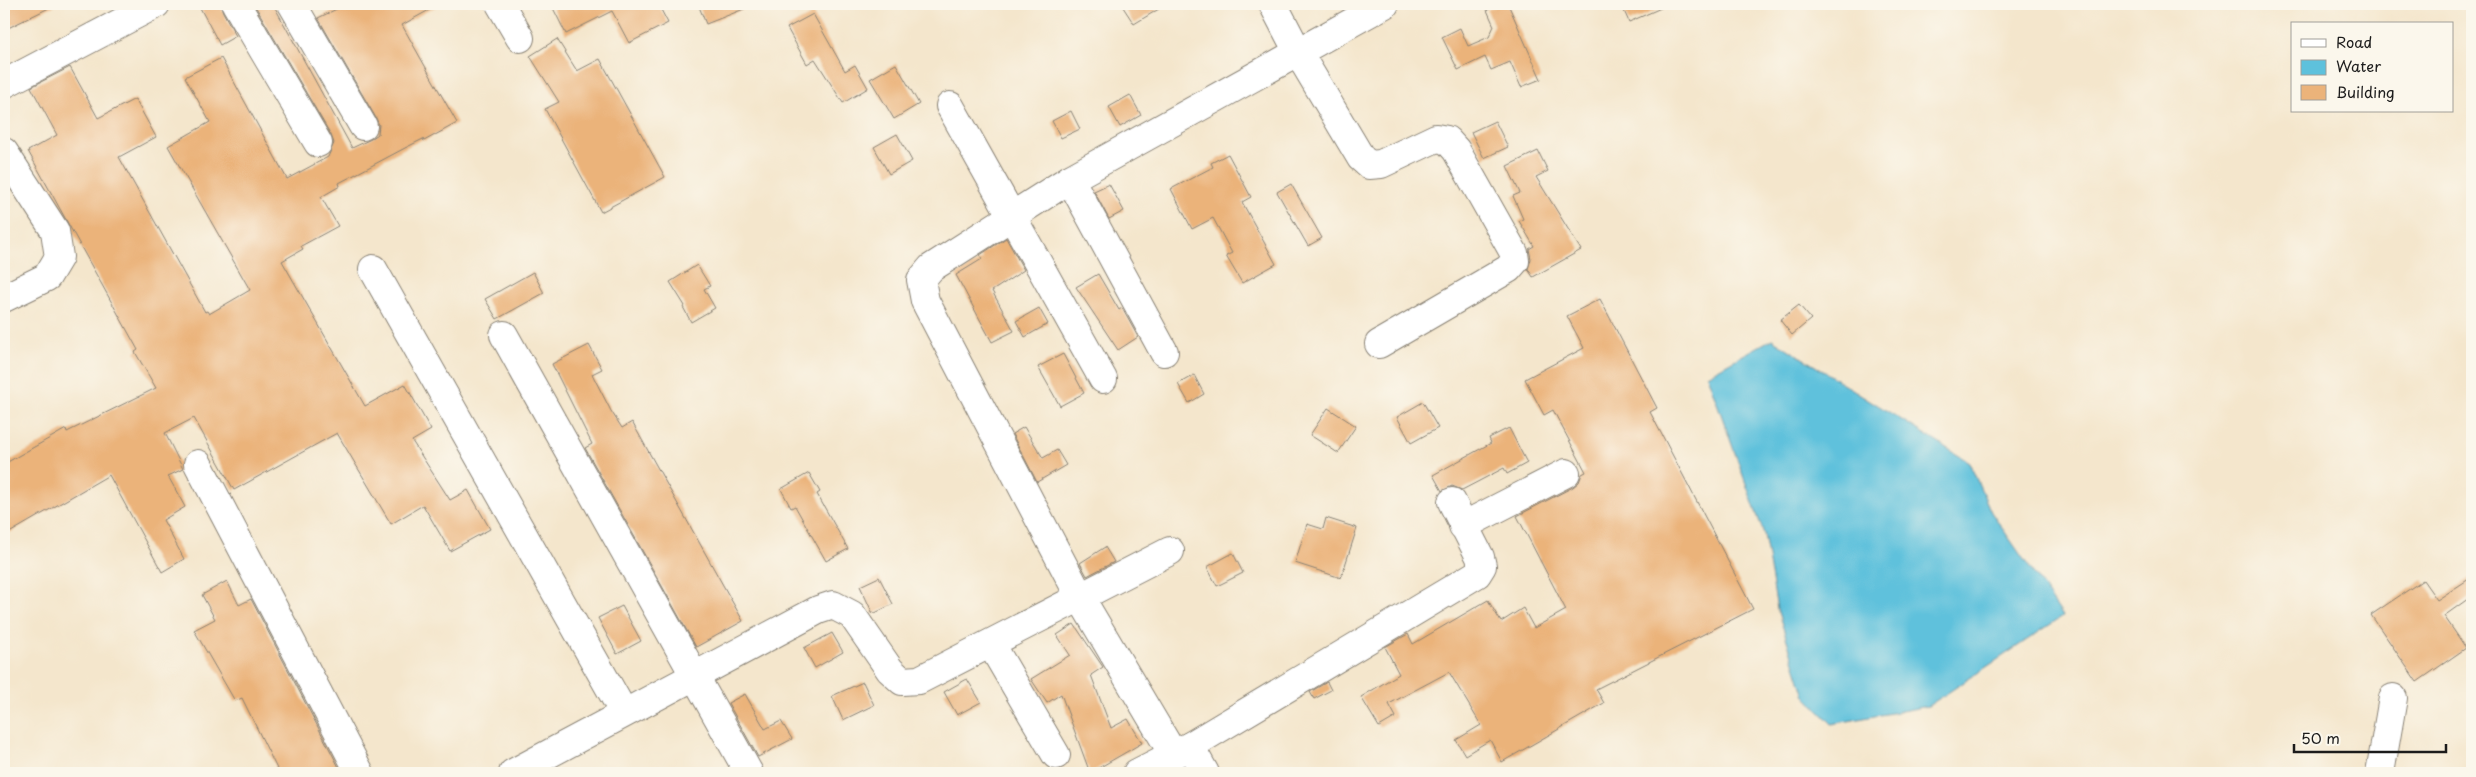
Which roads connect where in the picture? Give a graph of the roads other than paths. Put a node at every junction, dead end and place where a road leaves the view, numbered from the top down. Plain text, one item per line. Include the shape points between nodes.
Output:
1 (156, 4) edge
2 (236, 4) edge
3 (292, 4) edge
4 (500, 4) edge
5 (1273, 4) edge
6 (1385, 4) edge
7 (520, 38) dead end
8 (1299, 54) junction
9 (4, 84) edge
10 (950, 106) dead end
11 (363, 126) dead end
12 (318, 143) dead end
13 (4, 152) edge
14 (1070, 179) junction
15 (1011, 216) junction
16 (373, 269) dead end
17 (4, 298) edge
18 (504, 335) dead end
19 (1379, 344) dead end
20 (1164, 352) dead end
21 (1103, 379) dead end
22 (198, 464) dead end
23 (1566, 473) dead end
24 (1170, 551) dead end
25 (1080, 597) junction
26 (991, 644) junction
27 (693, 676) junction
28 (2392, 698) dead end
29 (624, 713) junction
30 (1181, 750) junction
31 (1056, 755) dead end
32 (360, 773) edge
33 (513, 773) edge
34 (749, 773) edge
35 (1137, 773) edge
36 (1205, 773) edge
37 (2380, 773) edge

1 - 9 street
2 - 12 street
3 - 11 street
4 - 7 street
5 - 8 street
6 - 8 street
8 - 14 street
8 - 19 street via 1361,158 1369,164 1381,164 1436,138 1447,140 1456,150 1514,253 1515,260 1508,269
10 - 15 street
13 - 17 street via 55,231 59,257 47,277
14 - 15 street
14 - 20 street
15 - 21 street
15 - 25 street via 931,268 921,280 925,301
16 - 29 street
18 - 27 street
22 - 32 street
23 - 30 street via 1457,514 1480,557 1482,566 1476,574
24 - 25 street
25 - 26 street
25 - 30 street
26 - 27 street via 919,680 902,681 890,670 852,615 833,605
26 - 31 street
27 - 29 street
27 - 34 street
28 - 37 street
29 - 33 street
30 - 35 street
30 - 36 street

